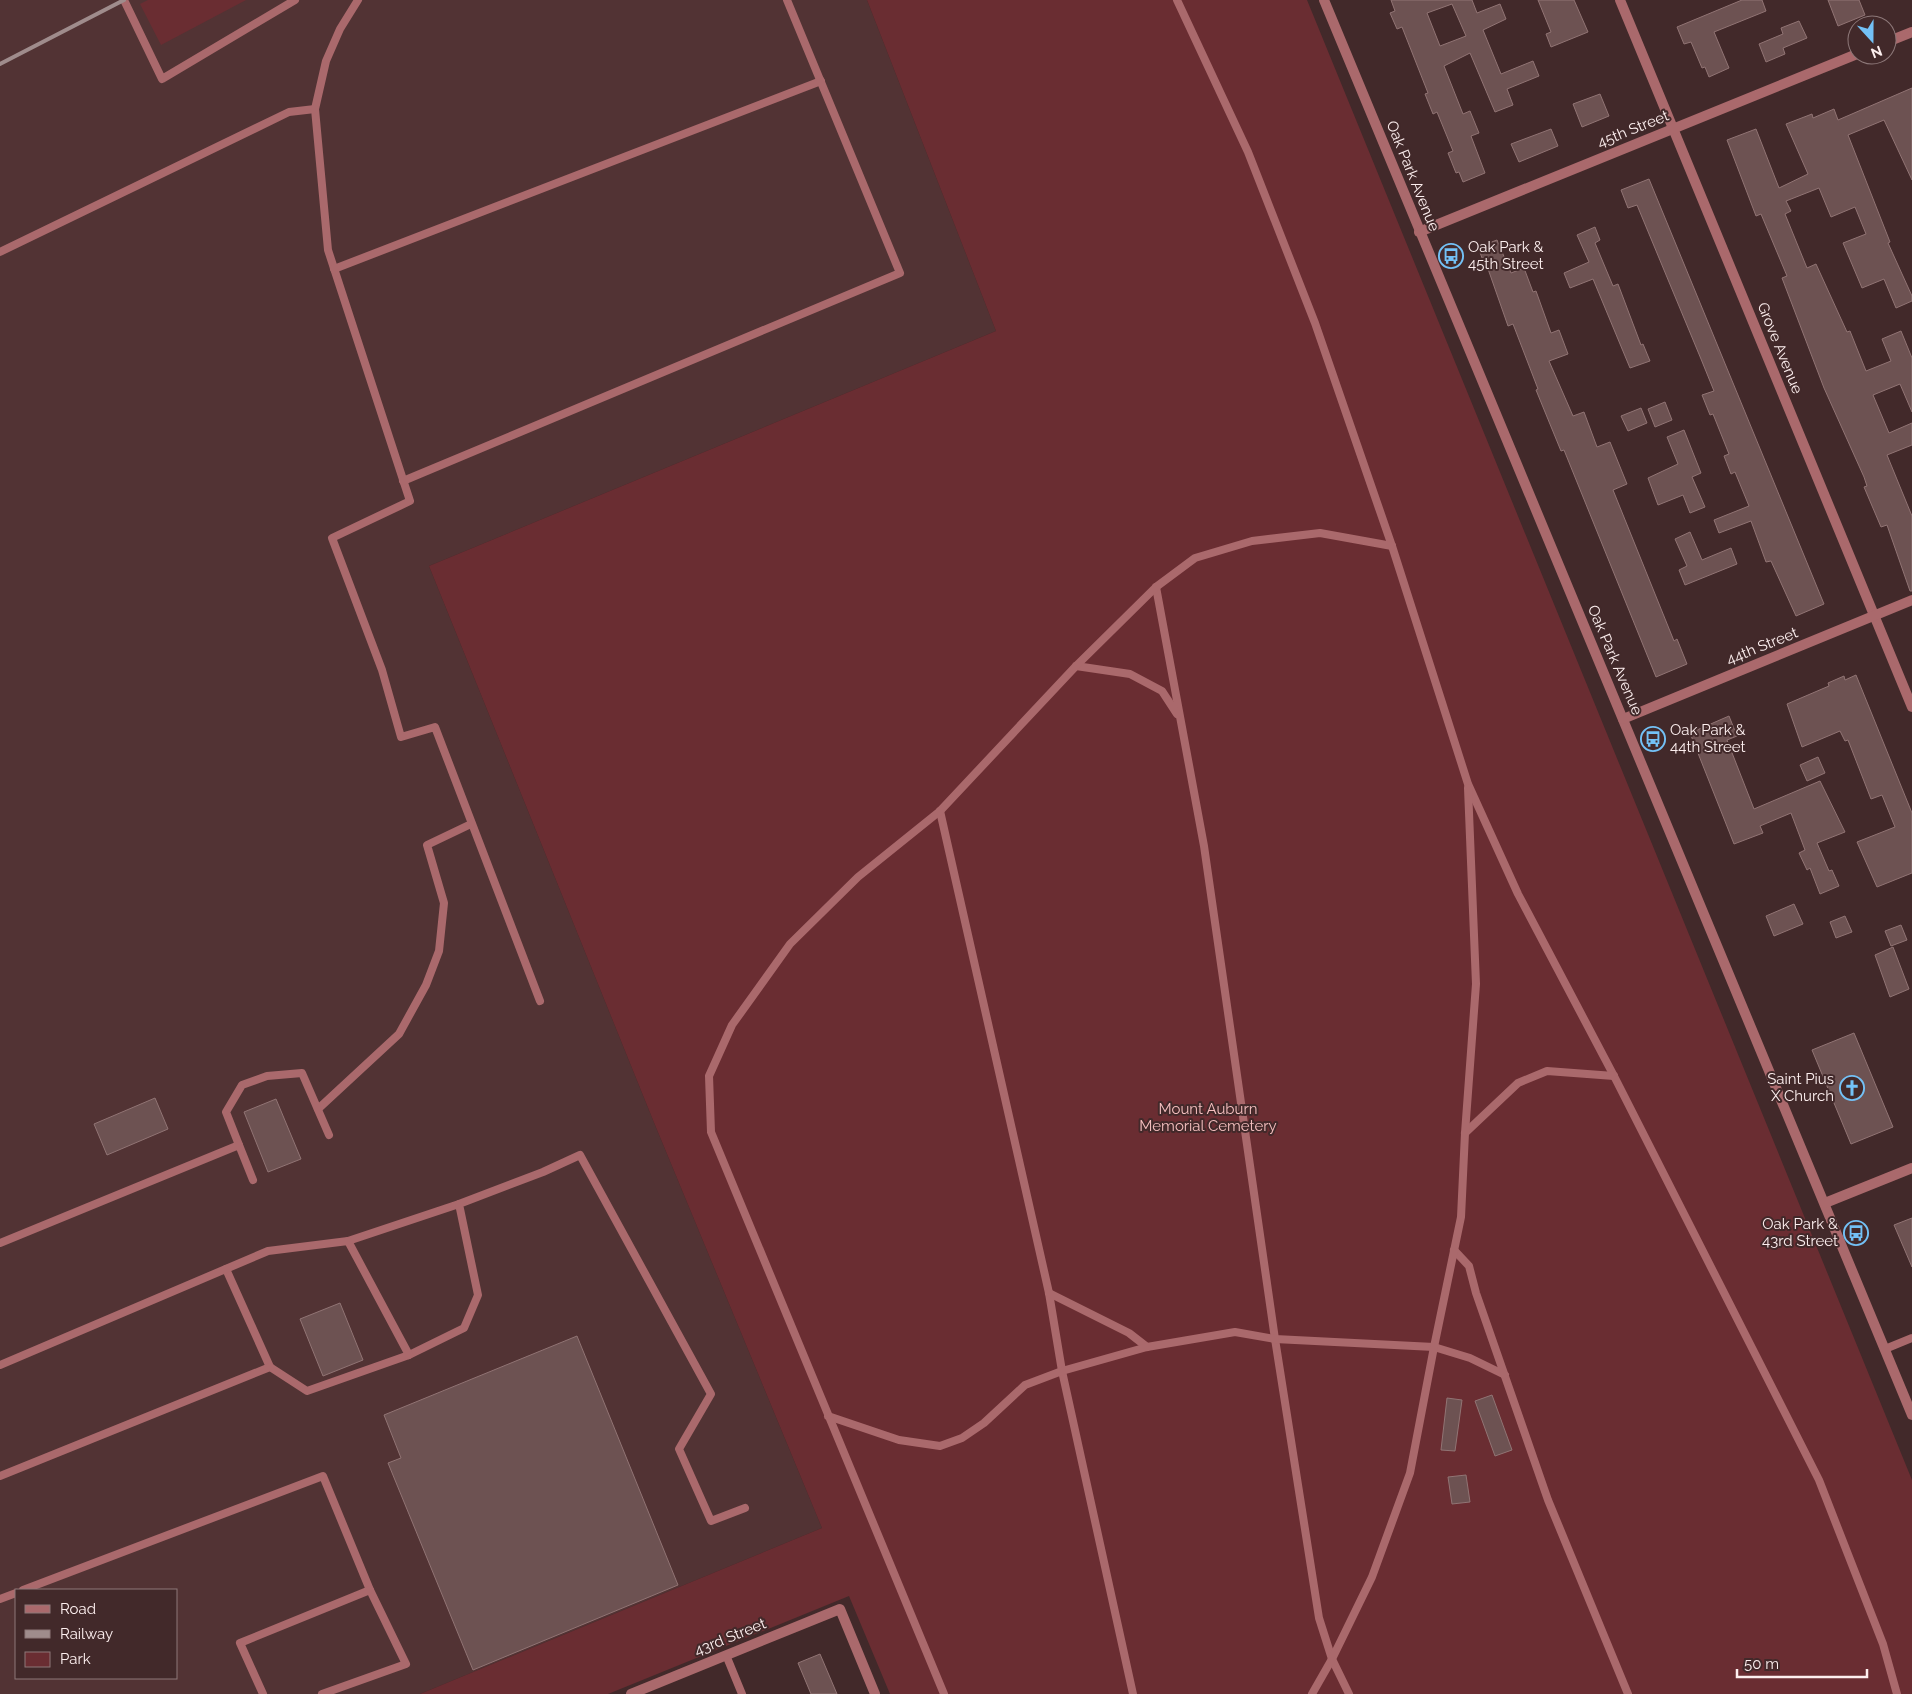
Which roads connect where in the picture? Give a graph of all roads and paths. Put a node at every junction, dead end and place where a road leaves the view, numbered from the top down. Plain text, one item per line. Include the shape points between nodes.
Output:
1 (124, 0) edge
2 (294, 0) edge
3 (358, 0) edge
4 (787, 0) edge
5 (1177, 0) edge
6 (1324, 0) edge
7 (1620, 0) edge
8 (1912, 32) edge
9 (1897, 38) edge
10 (1847, 58) edge
11 (821, 81) junction
12 (315, 109) junction
13 (1674, 129) junction
14 (1420, 232) junction
15 (0, 252) edge
16 (334, 269) junction
17 (403, 481) junction
18 (1392, 546) junction
19 (1156, 587) junction
20 (1912, 600) edge
21 (1874, 616) junction
22 (1076, 666) junction
23 (1912, 707) edge
24 (1180, 719) junction
25 (1623, 719) junction
26 (1468, 784) junction
27 (940, 811) junction
28 (471, 824) junction
29 (540, 1001) dead end
30 (1614, 1076) junction
31 (318, 1109) junction
32 (1465, 1133) junction
33 (329, 1135) dead end
34 (239, 1145) junction
35 (1912, 1168) edge
36 (253, 1180) dead end
37 (1825, 1203) junction
38 (459, 1204) junction
39 (348, 1241) junction
40 (0, 1243) edge
41 (1454, 1250) junction
42 (226, 1269) junction
43 (1049, 1293) junction
44 (1912, 1338) edge
45 (1275, 1340) junction
46 (1147, 1347) junction
47 (1434, 1347) junction
48 (1885, 1349) junction
49 (409, 1355) junction
50 (0, 1365) edge
51 (270, 1367) junction
52 (1062, 1371) junction
53 (1505, 1376) junction
54 (1912, 1415) edge
55 (828, 1416) junction
56 (0, 1476) edge
57 (745, 1508) dead end
58 (26, 1589) edge
59 (370, 1590) junction
60 (15, 1593) edge
61 (0, 1599) edge
62 (726, 1655) junction
63 (1332, 1659) junction
64 (263, 1694) edge
65 (322, 1694) edge
66 (630, 1694) edge
67 (742, 1694) edge
68 (876, 1694) edge
69 (944, 1694) edge
70 (1133, 1694) edge
71 (1312, 1694) edge
72 (1349, 1694) edge
73 (1628, 1694) edge
74 (1897, 1694) edge

1 - 2 lane via 162,79
3 - 12 lane via 326,61
4 - 11 lane
5 - 18 lane via 1259,179 1316,323
6 - 14 street, Oak Park Avenue
7 - 13 street, Grove Avenue
8 - 9 street
10 - 13 street, 45th Street
11 - 16 lane
11 - 17 lane via 900,274
12 - 15 lane via 289,112
12 - 16 lane via 328,250
13 - 14 street, 45th Street
13 - 21 street, Grove Avenue
14 - 25 street, Oak Park Avenue
16 - 17 lane
17 - 28 lane via 410,501 332,538 382,670 401,737 435,727
18 - 19 lane via 1320,533 1252,541 1194,558
18 - 26 lane
19 - 22 lane
19 - 24 lane
20 - 21 street, 44th Street
21 - 23 street, Grove Avenue
21 - 25 street, 44th Street
22 - 24 lane via 1130,674 1162,691
22 - 27 lane
24 - 45 lane via 1204,846
25 - 37 street, Oak Park Avenue
26 - 30 lane via 1518,894
26 - 32 lane via 1476,984
27 - 43 lane
27 - 55 lane via 858,877 790,944 732,1025 709,1076 711,1132
28 - 29 lane
28 - 31 lane via 428,845 444,903 439,951 422,993 399,1034
30 - 32 lane via 1547,1071 1518,1083
30 - 74 lane via 1820,1480 1883,1644
31 - 33 lane
31 - 34 lane via 302,1072 267,1076 242,1085 226,1112
32 - 41 lane via 1461,1217
34 - 36 lane
34 - 40 lane
35 - 37 street
37 - 48 street, Oak Park Avenue
38 - 39 lane
38 - 49 lane via 478,1295 464,1328
38 - 57 lane via 580,1155 711,1394 679,1450 711,1522
39 - 42 lane via 268,1251
39 - 49 lane
41 - 47 lane
41 - 53 lane via 1469,1266
42 - 50 lane
42 - 51 lane
43 - 46 lane via 1129,1333
43 - 52 lane
44 - 48 lane
45 - 46 lane via 1236,1332
45 - 47 lane
45 - 63 lane via 1319,1618
46 - 52 lane
47 - 53 lane via 1470,1358
47 - 63 lane via 1410,1473 1372,1577
48 - 54 street, Oak Park Avenue
49 - 51 lane via 307,1392
51 - 56 lane
52 - 55 lane via 1025,1384 984,1423 962,1438 940,1446 899,1440
52 - 70 lane
53 - 73 lane via 1548,1500
55 - 69 lane
58 - 59 lane via 323,1476
59 - 64 lane via 240,1643
59 - 65 lane via 406,1664
60 - 61 lane
62 - 66 street, 43rd Street
62 - 67 lane
62 - 68 street, 43rd Street via 840,1609
63 - 71 lane
63 - 72 lane

